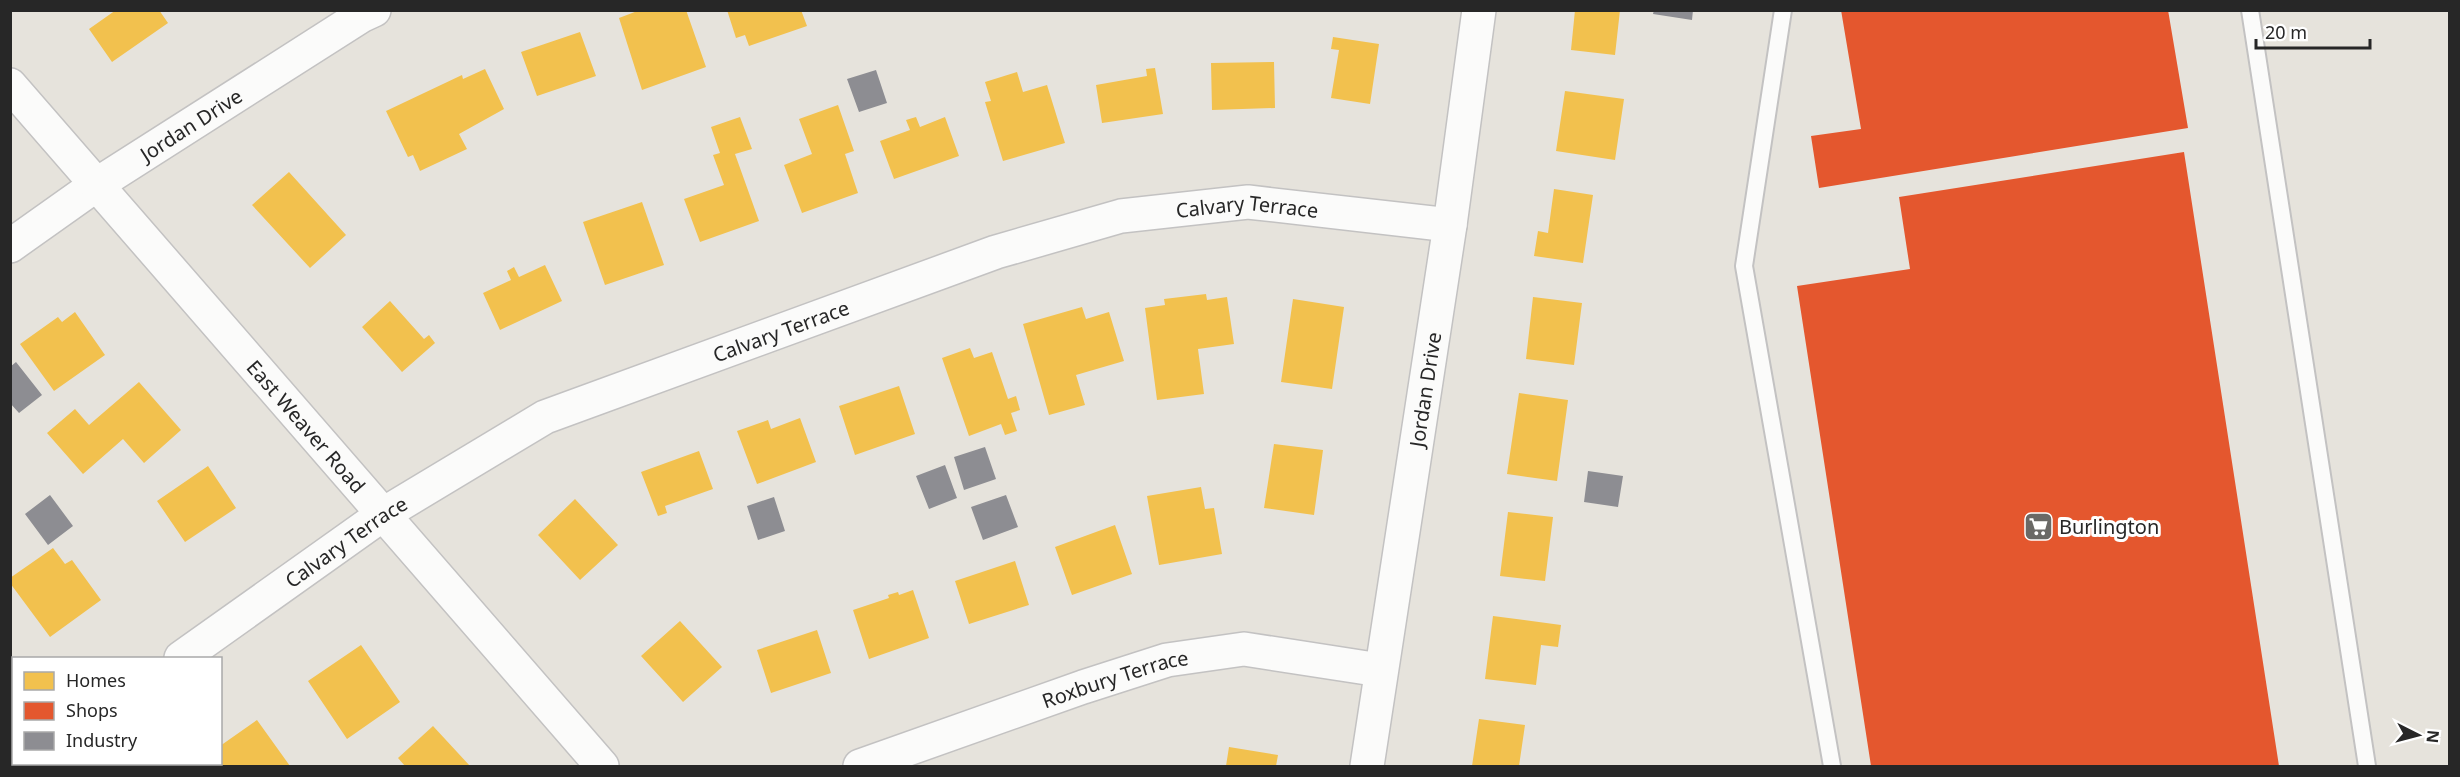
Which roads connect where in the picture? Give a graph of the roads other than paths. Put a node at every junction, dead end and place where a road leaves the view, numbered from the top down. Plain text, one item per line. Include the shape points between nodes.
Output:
1 (374, 10) edge
2 (1479, 10) edge
3 (1783, 10) edge
4 (2250, 10) edge
5 (10, 85) edge
6 (96, 185) junction
7 (1450, 225) junction
8 (10, 246) edge
9 (382, 515) junction
10 (182, 657) edge
11 (1380, 670) junction
12 (602, 766) edge
13 (860, 766) edge
14 (1367, 766) edge
15 (1832, 766) edge
16 (2367, 766) edge

1 - 6 street, Jordan Drive
2 - 7 street, Jordan Drive
3 - 15 lane via 1744,266
4 - 16 lane
5 - 6 street, East Weaver Road
6 - 8 street, Jordan Drive
6 - 9 street, East Weaver Road
7 - 9 street, Calvary Terrace via 1248,202 1121,216 996,252 545,417
7 - 11 street, Jordan Drive
9 - 10 street, Calvary Terrace
9 - 12 street, East Weaver Road
11 - 13 street, Roxbury Terrace via 1245,650 1167,660
11 - 14 street, Jordan Drive

